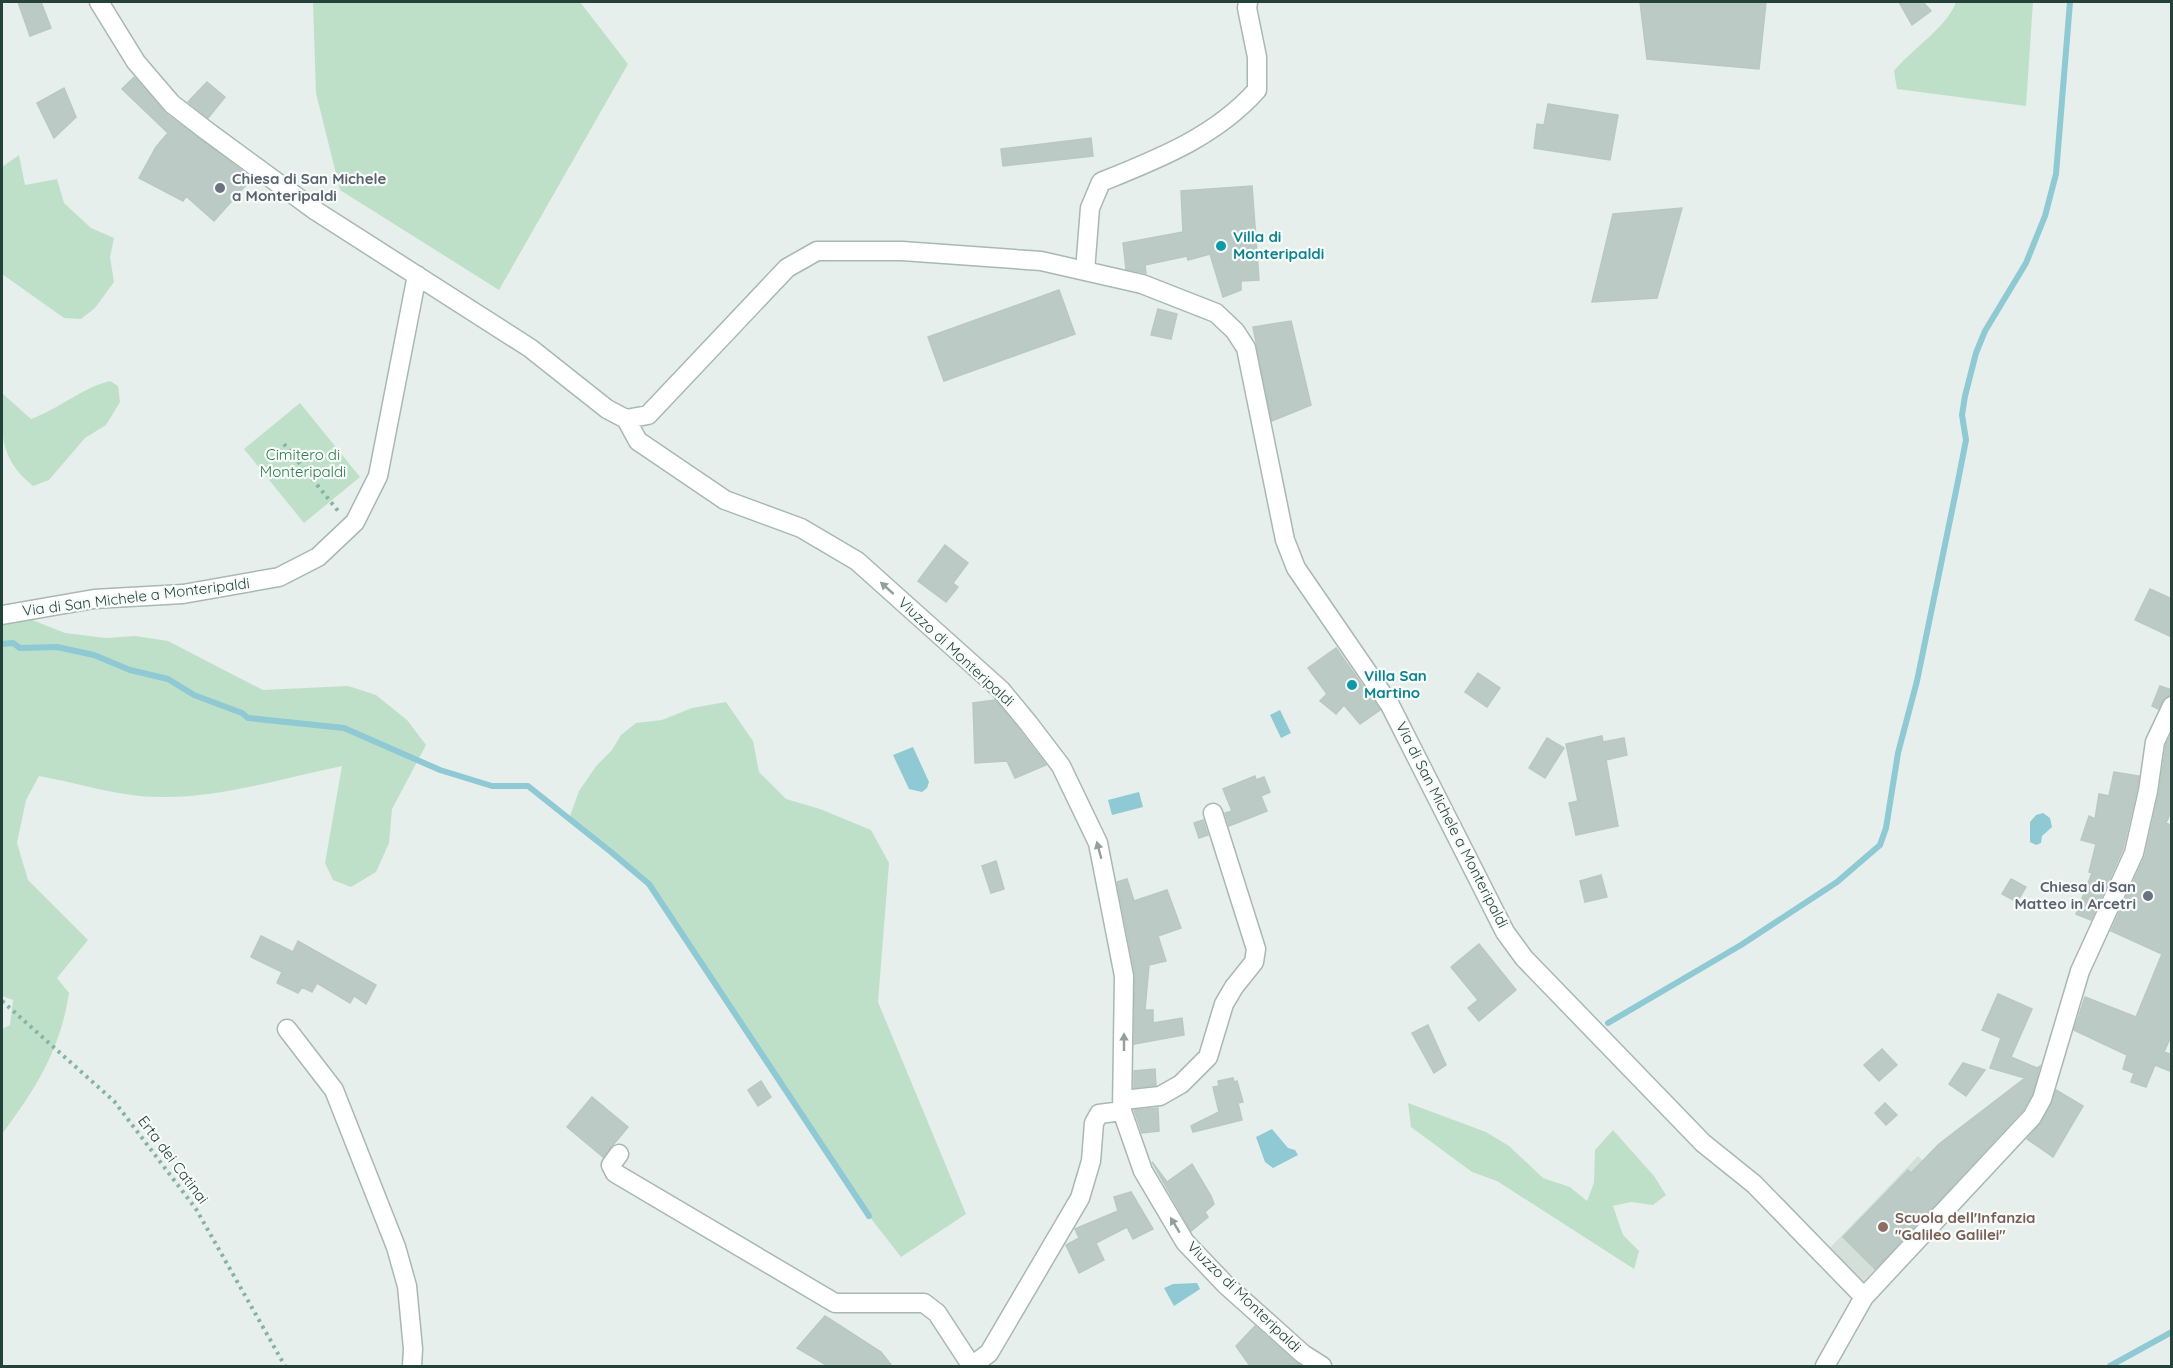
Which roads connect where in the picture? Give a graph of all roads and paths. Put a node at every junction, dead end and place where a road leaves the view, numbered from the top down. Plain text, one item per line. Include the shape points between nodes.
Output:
1 (99, 2) edge
2 (1248, 2) edge
3 (1085, 271) junction
4 (417, 275) junction
5 (626, 419) junction
6 (284, 444) dead end
7 (351, 527) junction
8 (2, 615) edge
9 (2172, 706) edge
10 (1213, 813) dead end
11 (2, 1001) edge
12 (287, 1029) dead end
13 (1122, 1106) junction
14 (619, 1154) dead end
15 (1864, 1297) junction
16 (285, 1366) edge
17 (412, 1366) edge
18 (1322, 1366) edge
19 (1826, 1366) edge

1 - 4 street via 136,62 172,104 316,211
2 - 3 street via 1257,57 1257,90 1211,132 1101,182 1090,208
3 - 5 street, Via di San Michele a Monteripaldi via 1041,261 902,250 817,251 787,268 648,415
3 - 15 street, Via di San Michele a Monteripaldi via 1142,284 1216,313 1235,331 1246,348 1285,540 1296,568 1390,705 1505,932 1524,958 1703,1143 1754,1184
4 - 5 street via 530,348 607,409
4 - 7 street, Via di San Michele a Monteripaldi via 378,476
13 -> 5 street, Viuzzo di Monteripaldi via 1124,976 1098,843 1061,766 1001,690 857,561 801,528 725,500 638,441
6 - 7 path
7 - 8 street, Via di San Michele a Monteripaldi via 318,557 279,577 183,594 94,599
9 - 15 street via 2155,742 2134,853 2080,971 2042,1099 2032,1117
10 - 13 street via 1256,949 1254,962 1224,1004 1208,1058 1180,1084 1160,1096
11 - 16 path, Erta dei Catinai via 114,1101 195,1209
12 - 17 street via 334,1090 396,1247 406,1286
13 - 14 street via 1099,1114 1080,1198 988,1353 977,1362 969,1362 937,1314 924,1303 835,1303 826,1299 615,1173 611,1166
18 -> 13 street, Viuzzo di Monteripaldi via 1303,1354 1235,1293 1185,1242 1143,1171
15 - 19 street

